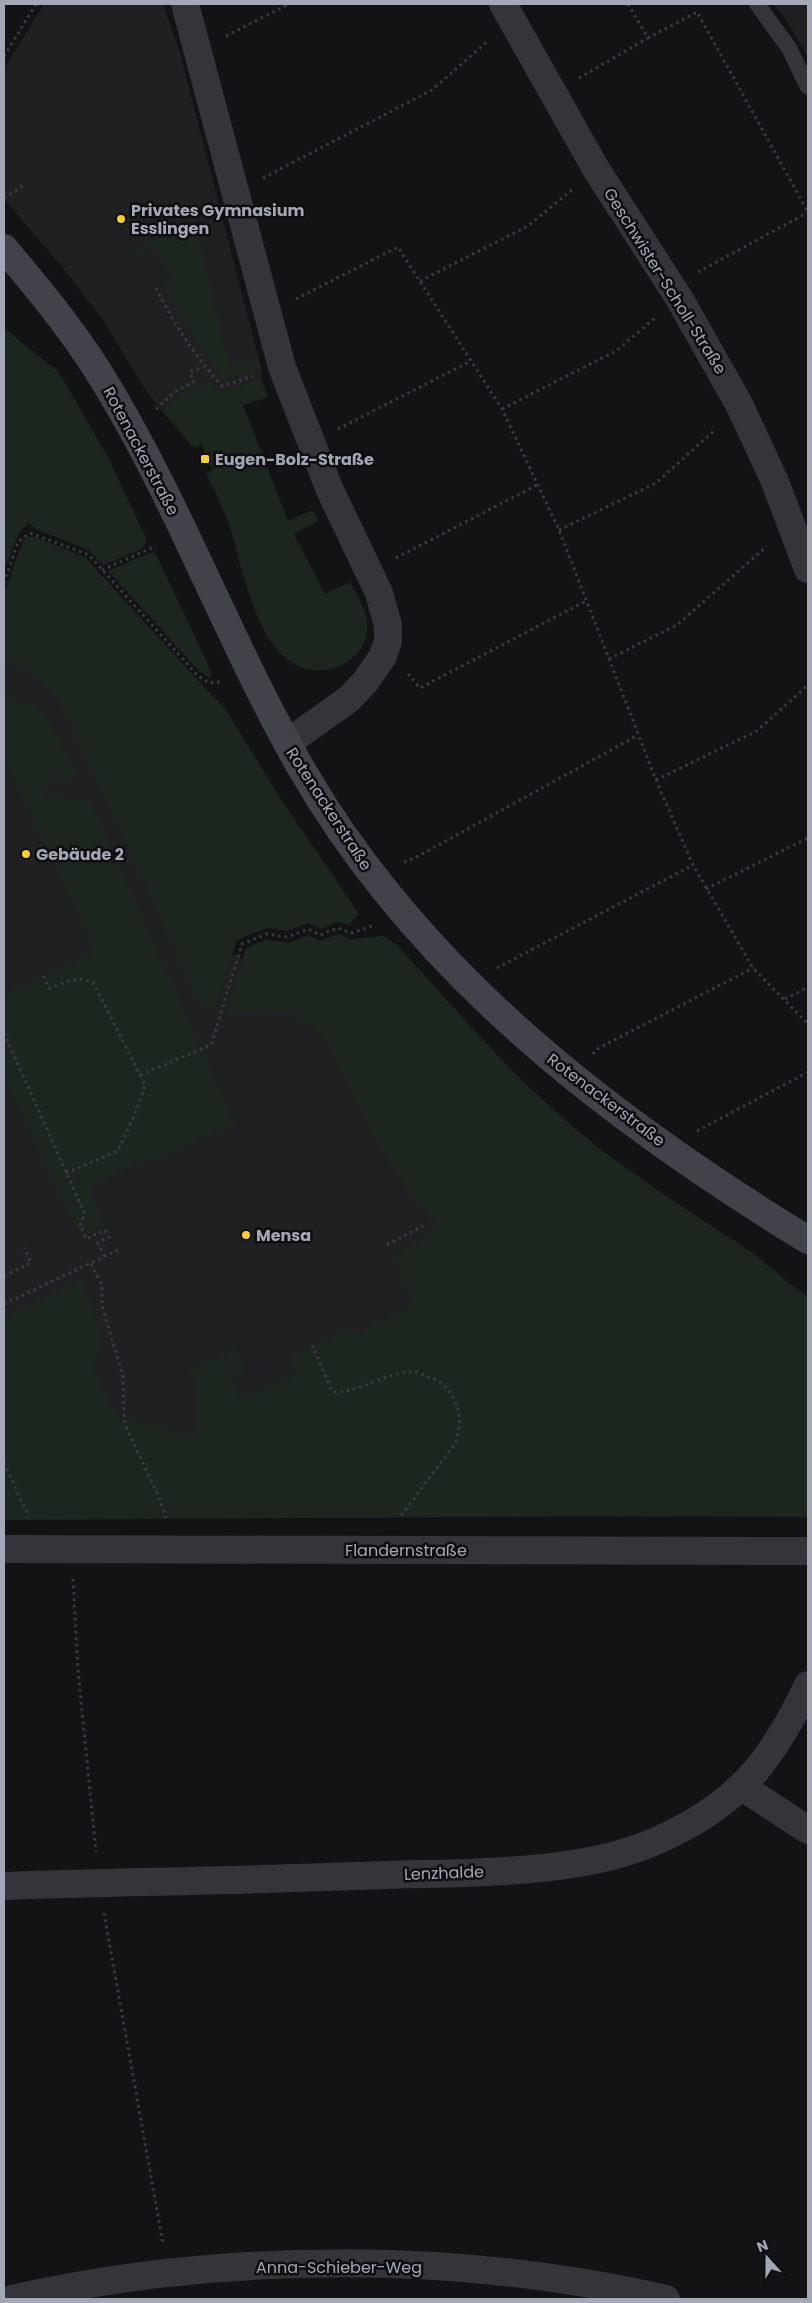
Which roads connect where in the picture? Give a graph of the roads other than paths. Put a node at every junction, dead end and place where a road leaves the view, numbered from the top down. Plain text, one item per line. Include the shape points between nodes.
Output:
1 (185, 4) edge
2 (503, 4) edge
3 (757, 4) edge
4 (808, 87) edge
5 (4, 248) edge
6 (808, 569) edge
7 (287, 743) junction
8 (808, 1240) edge
9 (4, 1548) edge
10 (808, 1551) edge
11 (808, 1685) edge
12 (742, 1787) junction
13 (808, 1830) edge
14 (4, 1886) edge
15 (12, 2299) edge
16 (666, 2299) edge

1 - 7 street via 282,367 329,488 379,593 388,625 384,656 365,682 349,699
2 - 6 street, Geschwister-Scholl-Straße via 581,144 679,298 740,406 775,482
3 - 4 lane via 789,48
5 - 7 main road, Rotenackerstraße via 66,323 109,388
7 - 8 main road, Rotenackerstraße via 329,814 398,908 468,984 574,1078 679,1155
9 - 10 street, Flandernstraße
11 - 12 street, Lenzhalde via 778,1743
12 - 13 street
12 - 14 street, Lenzhalde via 717,1808 666,1837 633,1850 588,1861 479,1872
15 - 16 street, Anna-Schieber-Weg via 102,2282 168,2274 303,2265 434,2267 564,2280

